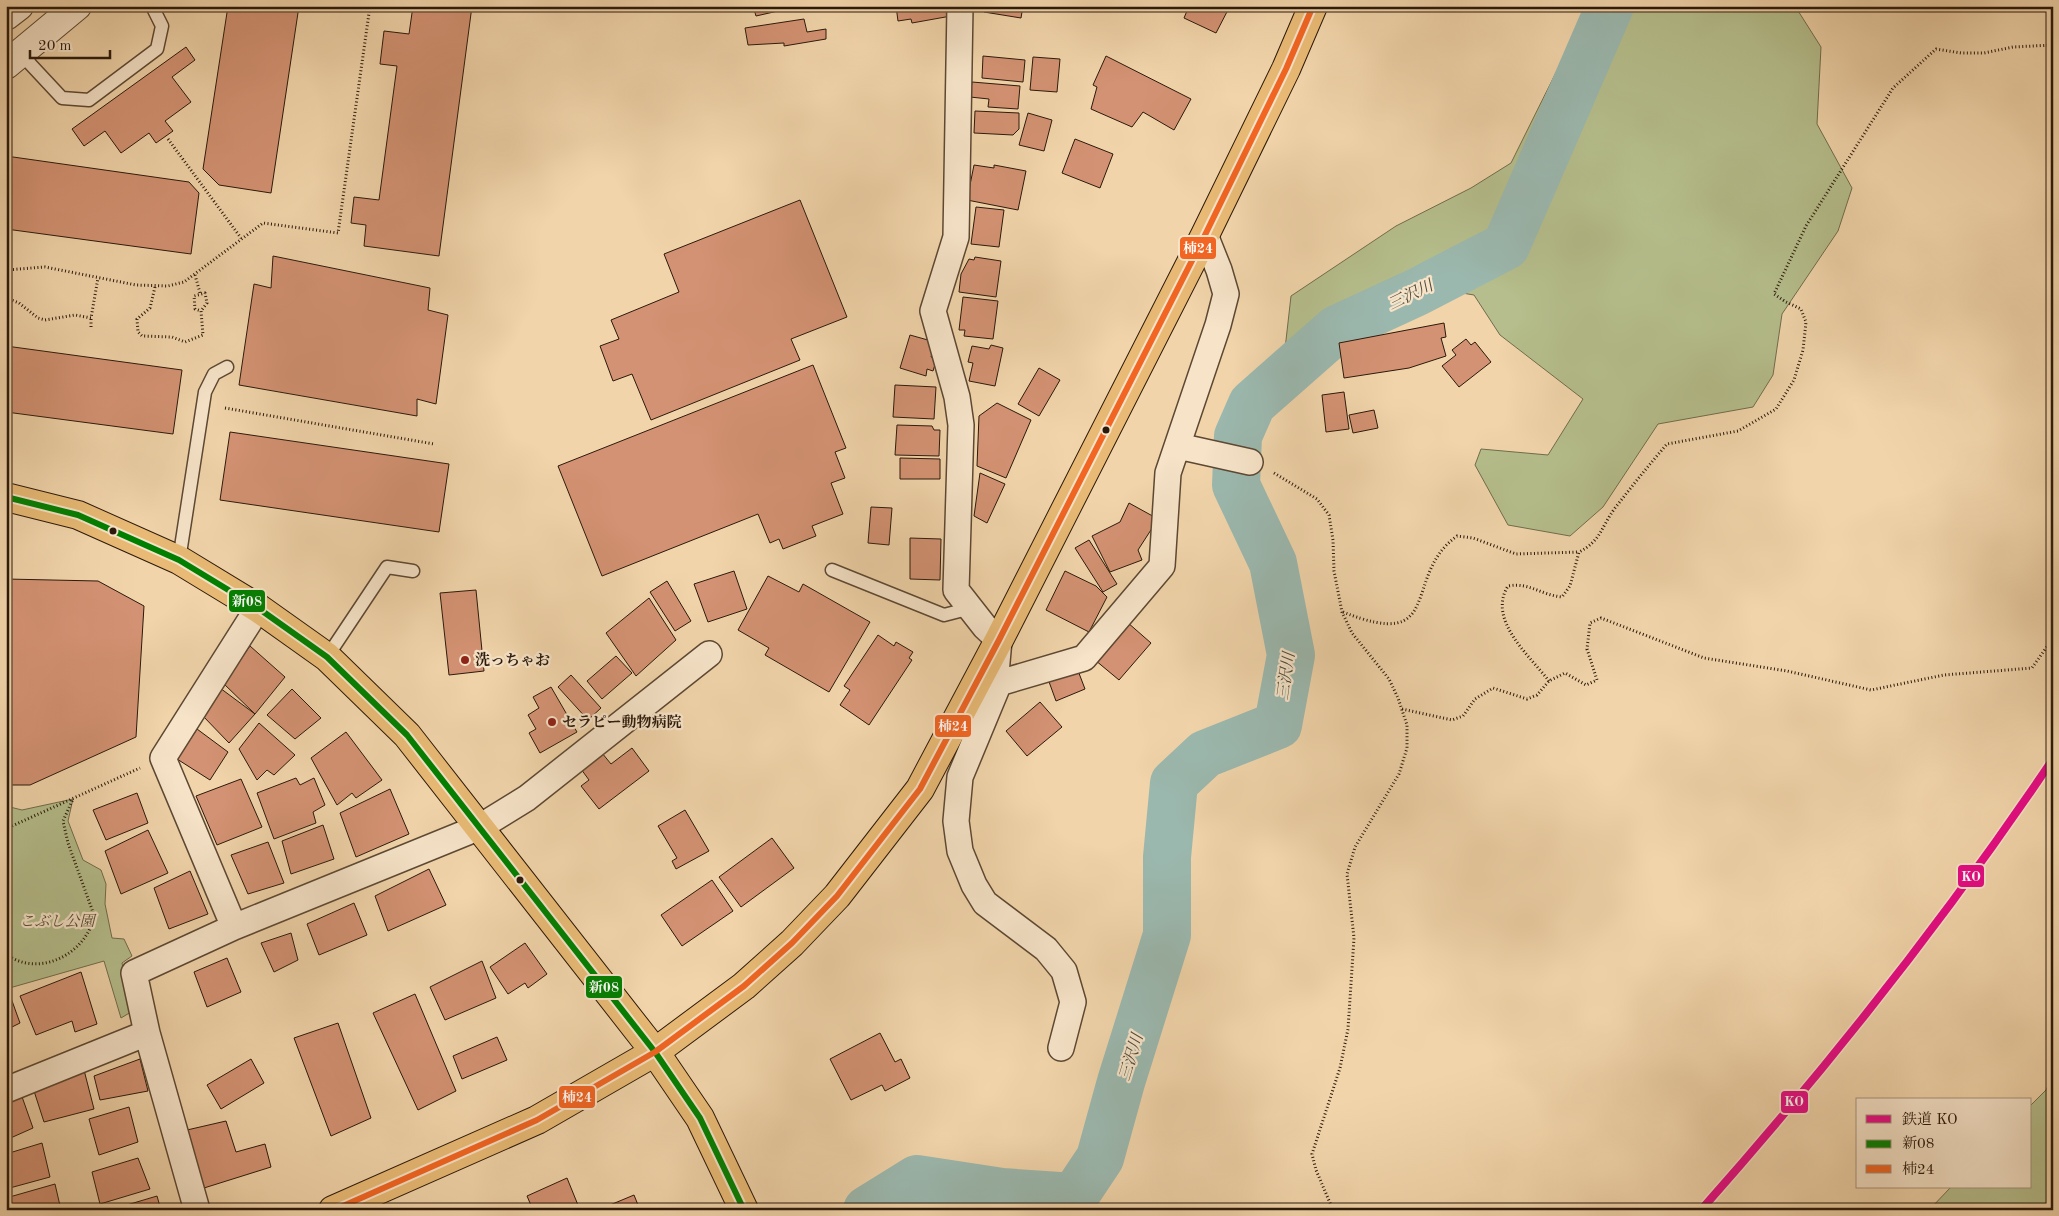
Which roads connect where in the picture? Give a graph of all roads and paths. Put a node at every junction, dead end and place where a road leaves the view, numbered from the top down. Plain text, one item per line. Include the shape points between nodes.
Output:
1 (18, 6) edge
2 (77, 6) edge
3 (152, 6) edge
4 (370, 6) edge
5 (960, 6) edge
6 (1313, 6) edge
7 (6, 16) edge
8 (2053, 45) edge
9 (13, 59) edge
10 (168, 138) dead end
11 (1205, 235) junction
12 (241, 238) junction
13 (6, 270) edge
14 (195, 275) junction
15 (98, 278) junction
16 (155, 286) junction
17 (200, 293) junction
18 (6, 298) edge
19 (201, 311) junction
20 (92, 318) junction
21 (91, 327) dead end
22 (227, 368) dead end
23 (225, 408) dead end
24 (434, 444) dead end
25 (1178, 446) junction
26 (1250, 462) joint
27 (6, 497) edge
28 (1579, 552) junction
29 (179, 560) junction
30 (832, 570) dead end
31 (413, 571) dead end
32 (258, 608) junction
33 (971, 608) junction
34 (1342, 612) junction
35 (2053, 638) edge
36 (999, 640) junction
37 (710, 654) dead end
38 (327, 657) junction
39 (1549, 680) junction
40 (999, 683) junction
41 (1402, 708) junction
42 (163, 758) junction
43 (74, 799) junction
44 (12, 826) dead end
45 (480, 827) junction
46 (234, 926) junction
47 (6, 954) edge
48 (147, 1033) junction
49 (1061, 1048) dead end
50 (655, 1052) junction
51 (6, 1090) edge
52 (361, 1204) edge
53 (197, 1210) edge
54 (333, 1210) edge
55 (744, 1210) edge
56 (1333, 1210) edge

1 - 7 street
2 - 9 street
3 - 9 lane via 162,26 157,49 89,100 62,98
4 - 12 path via 338,233 263,223
5 - 33 street via 956,237 933,311 958,397 961,425 956,590
6 - 11 main road
8 - 28 path via 2013,46 1984,53 1936,49 1893,88 1806,226 1774,294 1801,309 1806,322 1803,350 1794,380 1776,409 1738,430 1667,444 1608,518 1600,535
10 - 12 path
11 - 25 street via 1226,294
11 - 36 main road
12 - 14 path
13 - 15 path via 44,267
14 - 16 path via 184,282
14 - 17 path
15 - 16 path
15 - 20 path
16 - 19 path via 150,308 137,318 138,332 142,336 172,337 185,342 196,340 203,335
17 - 19 path via 205,293 208,300
17 - 19 path via 193,300 196,309
18 - 20 path via 20,303 45,320 75,315
20 - 21 path
22 - 29 lane via 214,374 205,392
23 - 24 path
25 - 26 street
25 - 40 street via 1168,473 1162,566 1084,658
26 - 34 path via 1287,479 1317,500 1329,515
27 - 29 main road via 78,515
28 - 34 path via 1516,554 1472,538 1456,536 1435,558 1419,604 1409,619 1396,625 1368,622
28 - 39 path via 1570,586 1562,597 1540,592 1522,583 1508,586 1503,594 1502,610 1507,628
29 - 32 main road
30 - 33 lane via 944,615
31 - 38 lane via 387,567
32 - 38 main road
32 - 42 street
33 - 36 street
34 - 41 path via 1352,633 1389,679
35 - 39 path via 2032,668 1944,675 1871,690 1787,671 1704,658 1601,618 1590,623 1587,649 1597,680 1586,685 1566,673
36 - 40 street via 996,672
36 - 50 main road via 920,790 837,896 744,986
37 - 45 street via 527,798
38 - 45 main road via 407,736
39 - 41 path via 1537,695 1527,699 1493,688 1475,699 1463,716 1452,720
40 - 49 street via 960,777 956,821 960,851 985,902 1046,949 1064,971 1073,1002
41 - 56 path via 1407,725 1406,748 1399,774 1355,847 1347,874 1354,938 1348,1029 1340,1068 1312,1154
42 - 43 path
42 - 46 street
43 - 44 path
43 - 47 path via 63,821 94,915 92,928 76,948 49,963 25,962
45 - 46 street
45 - 50 main road
46 - 48 street via 134,973
48 - 51 street
48 - 53 street
50 - 52 main road via 537,1120
50 - 55 main road via 700,1118
52 - 54 main road

